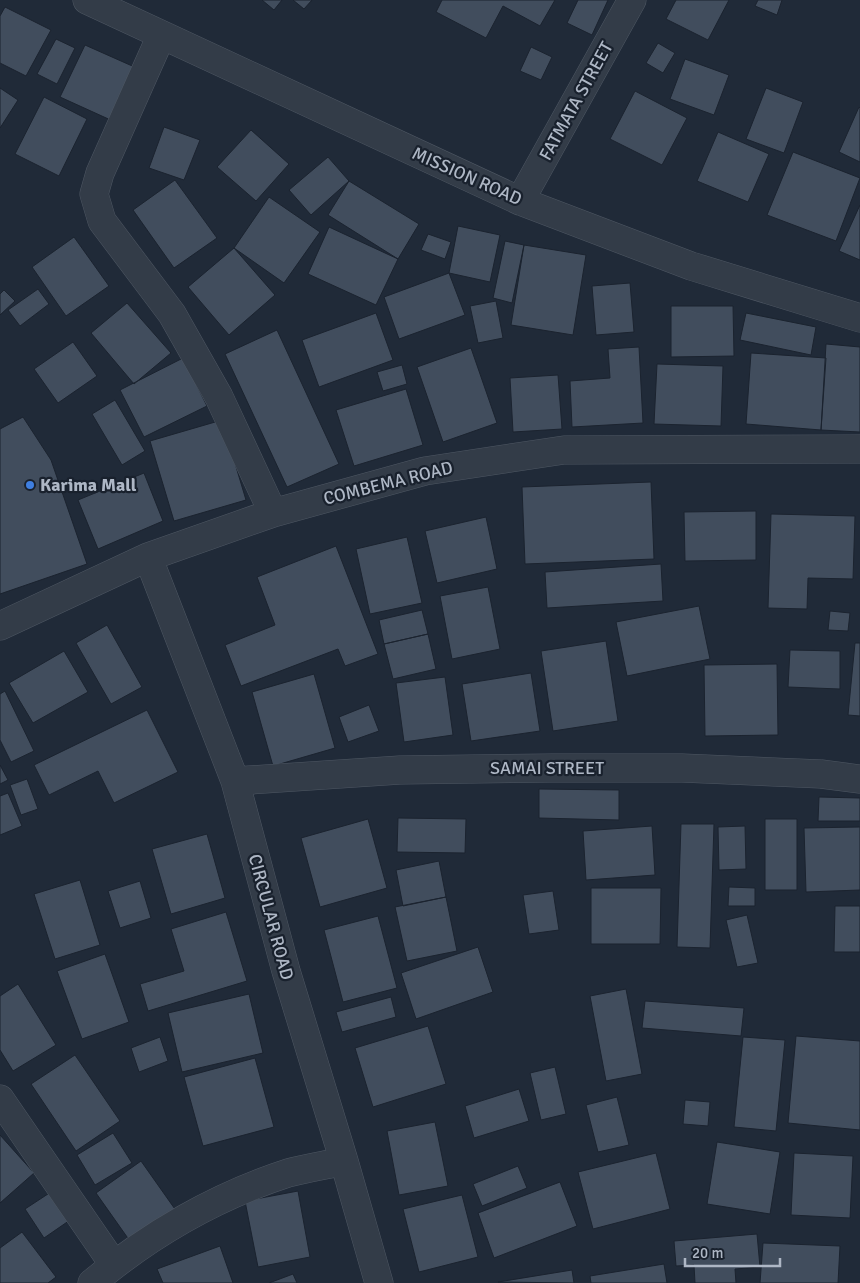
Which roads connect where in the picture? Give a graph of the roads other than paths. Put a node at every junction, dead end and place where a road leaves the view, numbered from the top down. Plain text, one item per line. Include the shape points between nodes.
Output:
1 (86, 0) edge
2 (632, 0) edge
3 (161, 36) junction
4 (520, 200) junction
5 (860, 318) edge
6 (860, 449) edge
7 (273, 513) junction
8 (148, 557) junction
9 (0, 626) edge
10 (860, 779) edge
11 (234, 781) junction
12 (0, 1099) edge
13 (344, 1161) junction
14 (114, 1265) junction
15 (92, 1283) edge
16 (379, 1283) edge

1 - 3 street, MISSION ROAD
2 - 4 street, FATMATA STREET
3 - 4 street, MISSION ROAD
3 - 7 street via 100,173 94,194 102,221 172,314 219,397
4 - 5 street, MISSION ROAD via 691,266
6 - 7 street, COMBEMA ROAD via 564,450 425,471
7 - 8 street, COMBEMA ROAD
8 - 9 street, COMBEMA ROAD
8 - 11 street, CIRCULAR ROAD
10 - 11 street, SAMAI STREET via 692,768 572,768 400,770
11 - 13 street, CIRCULAR ROAD via 286,971
12 - 14 street
13 - 14 street via 289,1173 228,1197 166,1229
13 - 16 street, CIRCULAR ROAD
14 - 15 street

